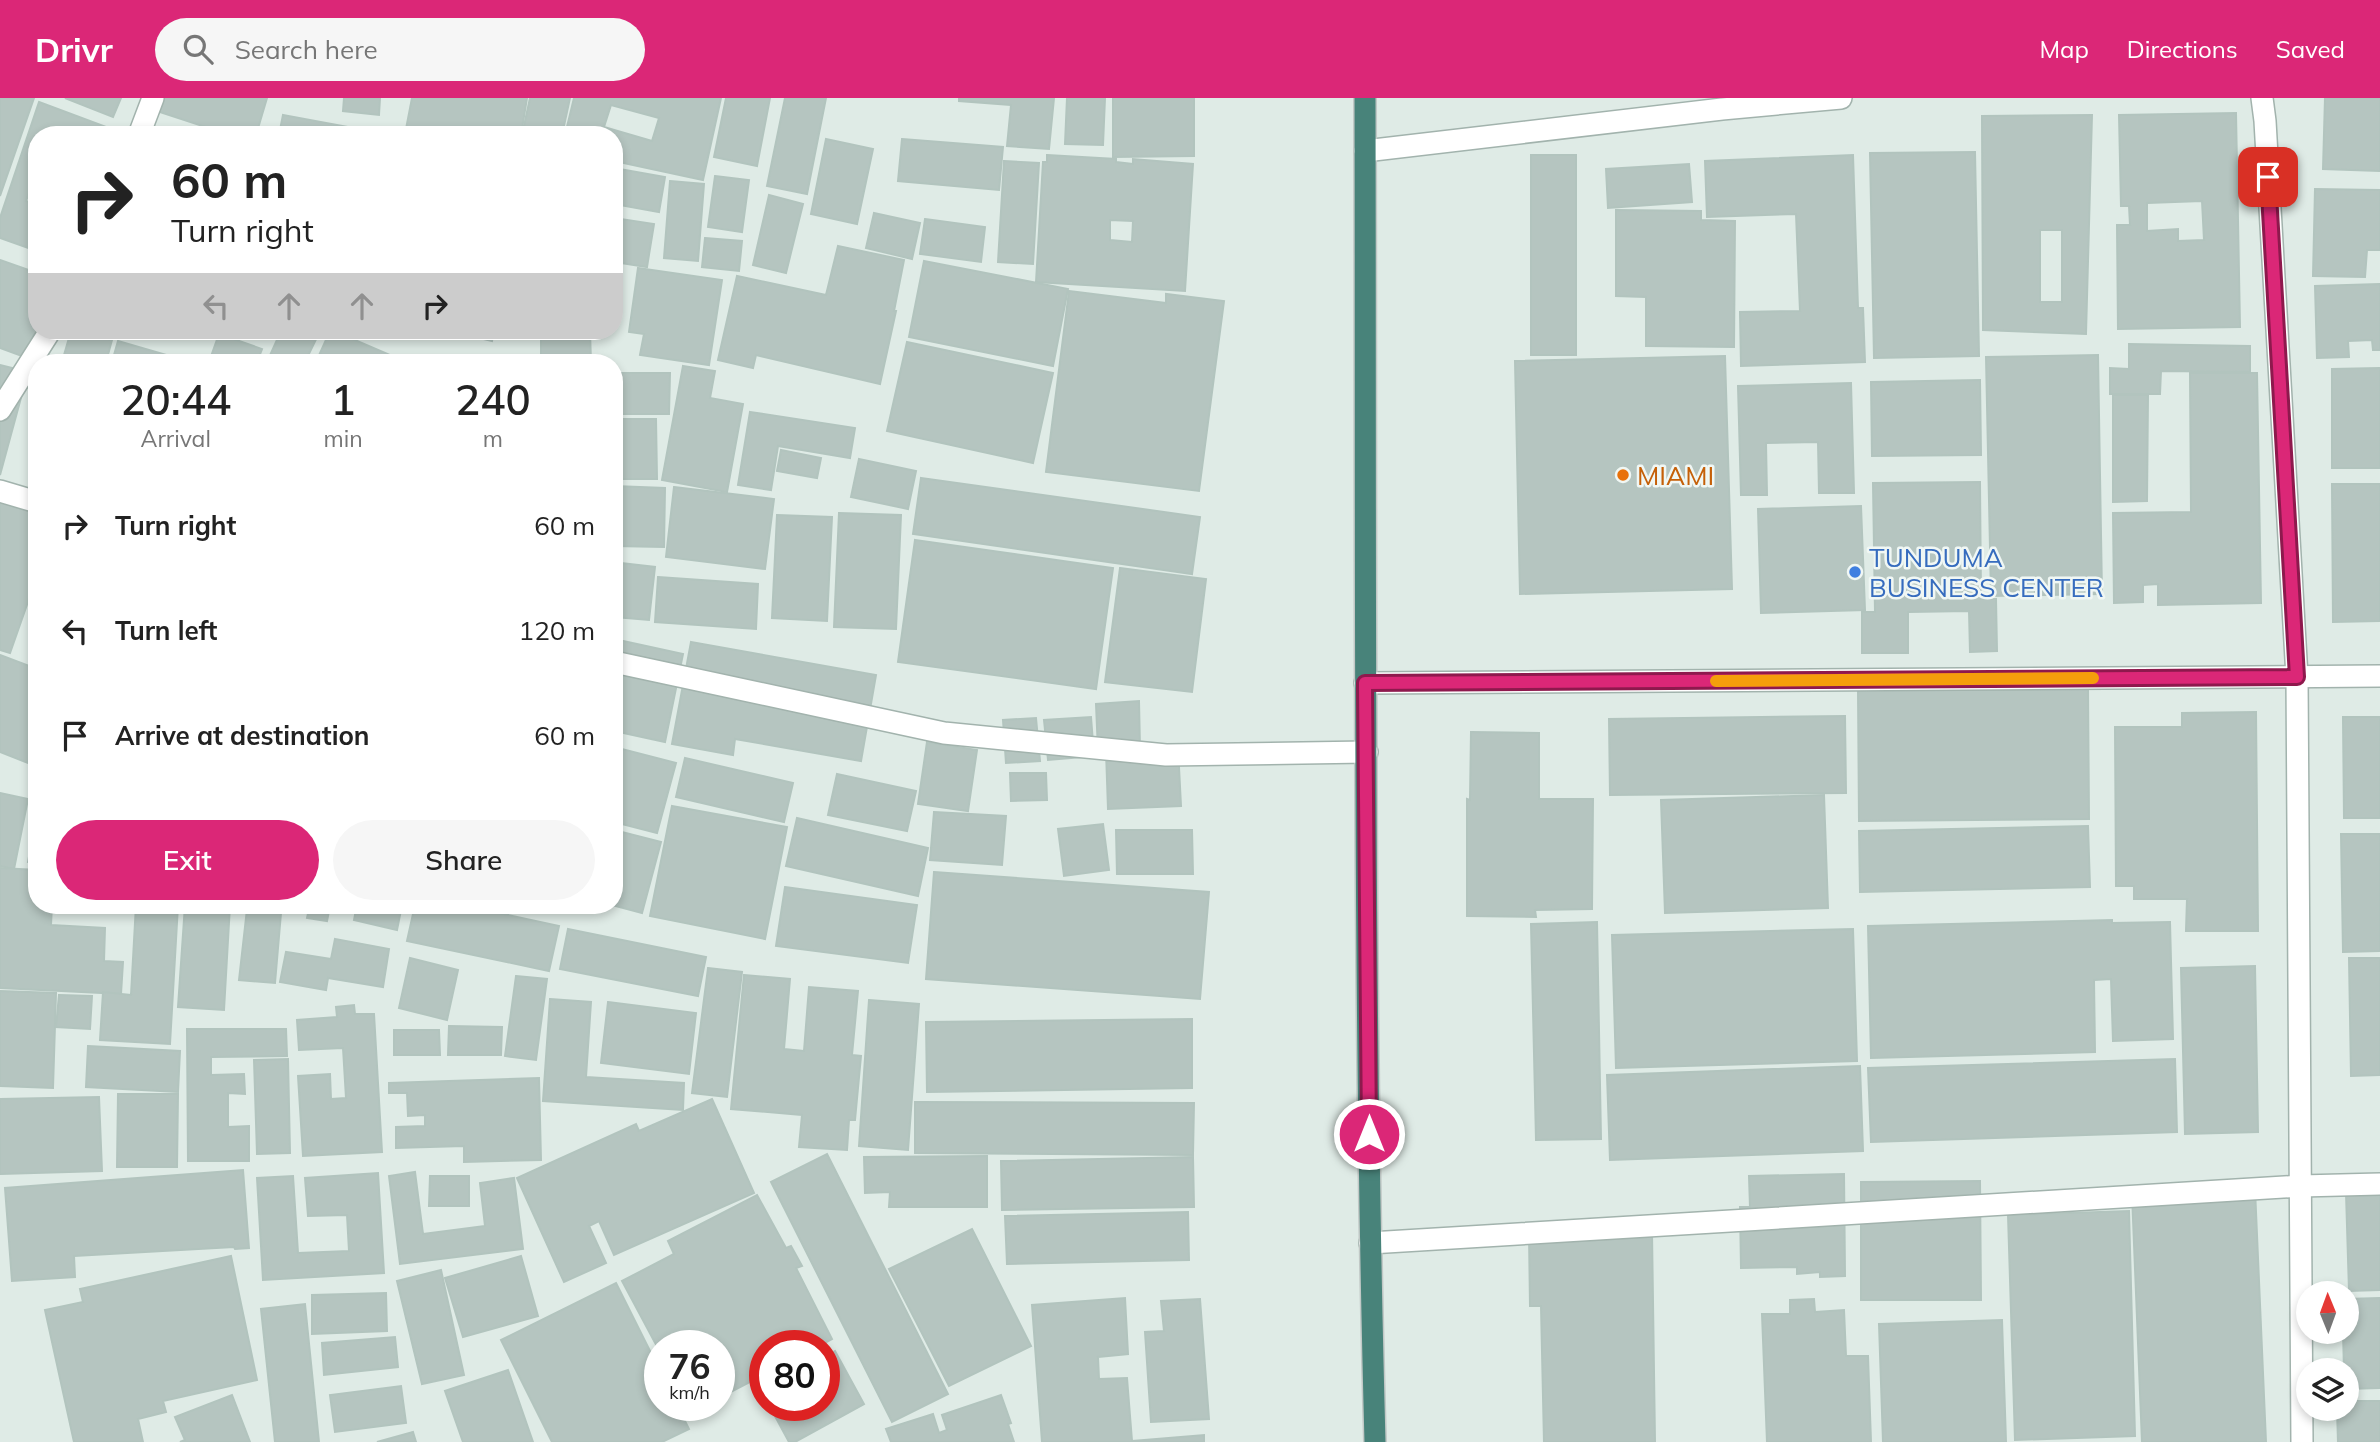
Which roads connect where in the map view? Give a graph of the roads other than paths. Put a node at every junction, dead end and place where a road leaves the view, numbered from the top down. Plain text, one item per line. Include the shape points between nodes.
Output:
1 (153, 98) edge
2 (1365, 98) edge
3 (1841, 98) edge
4 (2262, 98) edge
5 (142, 126) edge
6 (1365, 151) junction
7 (28, 366) edge
8 (0, 410) edge
9 (0, 491) edge
10 (28, 499) edge
11 (623, 664) edge
12 (2380, 676) edge
13 (2297, 677) junction
14 (1365, 683) junction
15 (1367, 752) junction
16 (2380, 1184) edge
17 (2301, 1186) junction
18 (1370, 1242) junction
19 (1375, 1442) edge
20 (2302, 1442) edge

1 - 5 street
2 - 6 highway
3 - 6 street
4 - 13 street
6 - 14 highway
7 - 8 street
9 - 10 street
11 - 15 street via 944,733 1166,755
12 - 13 street
13 - 14 street
13 - 17 street
14 - 15 highway
15 - 18 highway
16 - 17 street
17 - 18 street
17 - 20 street
18 - 19 highway

